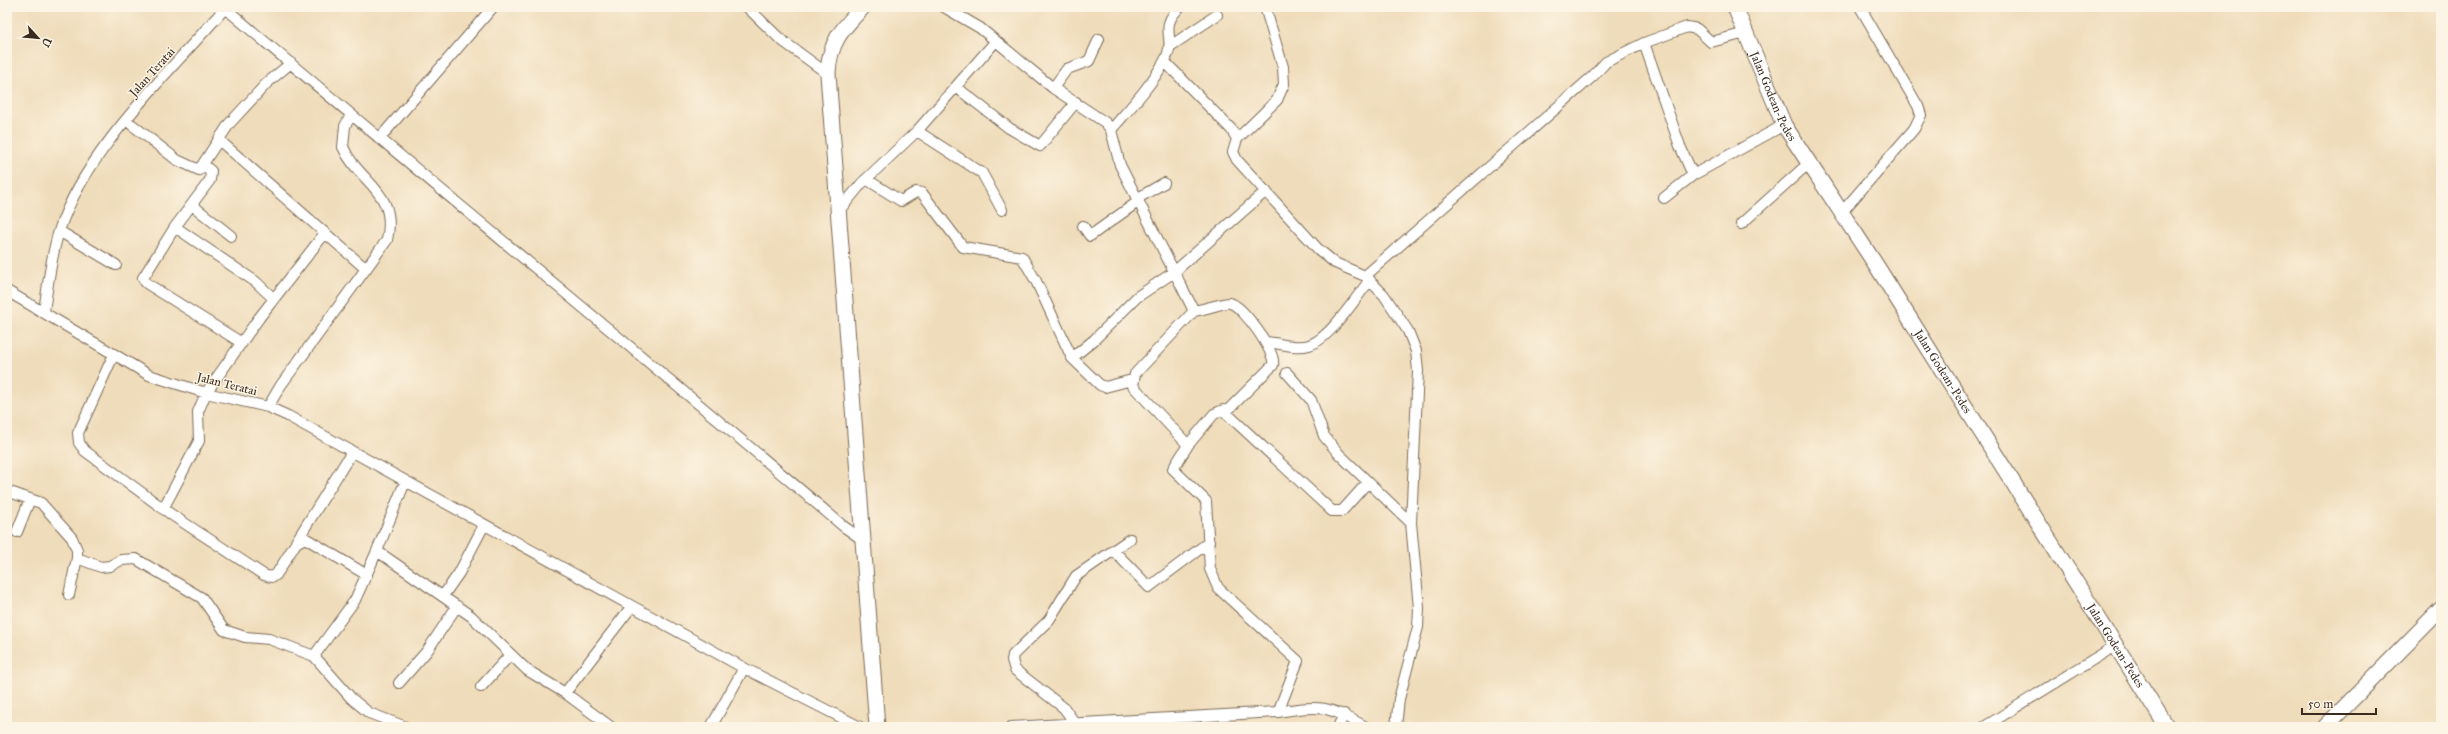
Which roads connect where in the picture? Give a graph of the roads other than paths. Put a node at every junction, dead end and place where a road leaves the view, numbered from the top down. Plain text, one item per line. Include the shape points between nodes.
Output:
1 (493, 7) edge
2 (747, 7) edge
3 (863, 7) edge
4 (944, 7) edge
5 (1180, 7) edge
6 (1265, 7) edge
7 (1735, 7) edge
8 (1860, 7) edge
9 (225, 8) edge
10 (1217, 15) dead end
11 (1746, 33) junction
12 (1099, 39) dead end
13 (995, 42) junction
14 (1644, 43) junction
15 (1169, 47) junction
16 (1164, 62) junction
17 (291, 63) junction
18 (828, 74) junction
19 (956, 87) junction
20 (1053, 88) junction
21 (1076, 102) junction
22 (352, 115) junction
23 (126, 120) junction
24 (1784, 125) junction
25 (1110, 130) junction
26 (917, 131) junction
27 (379, 139) junction
28 (1237, 139) junction
29 (219, 140) junction
30 (1809, 163) junction
31 (204, 165) junction
32 (1693, 175) junction
33 (866, 179) junction
34 (1164, 183) dead end
35 (1266, 191) junction
36 (1664, 198) dead end
37 (1139, 200) junction
38 (192, 205) junction
39 (1002, 210) dead end
40 (838, 212) junction
41 (1842, 212) junction
42 (1740, 224) dead end
43 (1083, 226) dead end
44 (175, 227) junction
45 (59, 231) junction
46 (325, 233) junction
47 (231, 236) dead end
48 (116, 265) dead end
49 (366, 269) junction
50 (1174, 272) junction
51 (1367, 278) junction
52 (7, 291) edge
53 (274, 299) junction
54 (44, 311) junction
55 (1194, 311) junction
56 (1266, 342) junction
57 (242, 343) junction
58 (114, 354) junction
59 (1072, 358) junction
60 (1287, 373) dead end
61 (1132, 380) junction
62 (206, 393) junction
63 (268, 407) junction
64 (1227, 412) junction
65 (1188, 445) junction
66 (352, 452) junction
67 (405, 482) junction
68 (1368, 482) junction
69 (7, 491) edge
70 (30, 499) junction
71 (163, 508) junction
72 (1411, 523) junction
73 (484, 525) junction
74 (17, 532) dead end
75 (1130, 539) dead end
76 (862, 540) junction
77 (1209, 542) junction
78 (296, 543) junction
79 (1113, 550) junction
80 (377, 551) junction
81 (77, 558) junction
82 (367, 575) junction
83 (68, 595) dead end
84 (443, 596) junction
85 (457, 606) junction
86 (632, 606) junction
87 (2441, 609) edge
88 (2115, 646) junction
89 (510, 655) junction
90 (314, 656) junction
91 (744, 668) junction
92 (399, 683) dead end
93 (481, 687) dead end
94 (565, 693) junction
95 (1278, 712) junction
96 (1344, 714) junction
97 (1078, 724) edge
98 (406, 727) edge
99 (611, 727) edge
100 (711, 727) edge
101 (860, 727) edge
102 (877, 727) edge
103 (1011, 727) edge
104 (1338, 727) edge
105 (1366, 727) edge
106 (1396, 727) edge
107 (1984, 727) edge
108 (2167, 727) edge
109 (2325, 727) edge

1 - 27 street
2 - 18 street via 780,39
3 - 18 street via 834,43 828,56
4 - 13 street via 980,28
5 - 15 street via 1168,21
6 - 28 street via 1283,67 1284,84 1277,100
7 - 11 street, Jalan Godean-Pedes
8 - 41 street via 1921,115 1919,123 1907,139
9 - 17 street
9 - 23 street, Jalan Teratai
10 - 15 street
11 - 14 street via 1711,42 1698,29 1687,27
11 - 24 street, Jalan Godean-Pedes
12 - 20 street via 1089,61 1067,69
13 - 19 street
13 - 20 street
14 - 32 street via 1680,146
14 - 51 street via 1606,62
15 - 16 street
16 - 25 street
16 - 28 street via 1232,129
17 - 22 street
17 - 29 street via 252,99 229,124
18 - 40 street
19 - 21 street via 1009,128 1040,146
19 - 26 street
20 - 21 street
21 - 25 street via 1101,119
22 - 27 street
22 - 49 street via 345,126 343,146 388,207 387,240
23 - 31 street via 188,167 199,170
23 - 45 street, Jalan Teratai via 86,174
24 - 30 street, Jalan Godean-Pedes
24 - 32 street
25 - 37 street via 1120,165
26 - 33 street
26 - 39 street via 982,173
27 - 76 street
28 - 35 street via 1233,152 1237,160
29 - 31 street
29 - 46 street
30 - 41 street, Jalan Godean-Pedes
30 - 42 street
31 - 38 street via 212,175
32 - 36 street
33 - 40 street
33 - 59 street via 901,201 916,192 922,192 954,237 966,249 1022,257
34 - 37 street
35 - 50 street
35 - 51 street via 1318,249 1335,263
37 - 43 street via 1090,236
37 - 50 street
38 - 44 street
38 - 47 street
40 - 76 street
41 - 88 street, Jalan Godean-Pedes
44 - 53 street via 251,278
44 - 57 street via 143,278 146,283
45 - 48 street
45 - 54 street, Jalan Teratai
46 - 49 street
46 - 53 street
49 - 63 street via 281,385
50 - 55 street
50 - 59 street via 1137,297
51 - 56 street via 1336,322 1314,342 1296,346
51 - 72 street via 1408,331 1416,351 1418,371
52 - 54 street, Jalan Teratai
53 - 57 street
54 - 58 street, Jalan Teratai
55 - 56 street via 1226,303 1234,305
55 - 61 street
56 - 64 street via 1273,356 1273,365
57 - 62 street
58 - 62 street, Jalan Teratai via 149,375
58 - 71 street via 78,433 79,443 85,451
59 - 61 street via 1105,387
60 - 68 street via 1311,400 1324,436
61 - 65 street via 1133,386 1151,408
62 - 63 street, Jalan Teratai
62 - 71 street via 198,412 199,441
63 - 66 street, Jalan Teratai
64 - 65 street via 1220,410 1214,414
64 - 68 street via 1332,511 1342,511
65 - 77 street via 1173,469 1206,501
66 - 67 street, Jalan Teratai
66 - 78 street
67 - 73 street, Jalan Teratai
67 - 80 street
68 - 72 street
69 - 70 street
70 - 74 street
70 - 81 street via 40,503 63,527 77,550
71 - 78 street via 220,548 271,577 276,575
72 - 106 street via 1419,608 1418,627 1399,699
73 - 84 street via 459,573
73 - 86 street, Jalan Teratai
75 - 79 street
76 - 102 street
77 - 79 street via 1148,587
77 - 95 street via 1210,570 1218,588 1298,661
78 - 82 street via 305,538 313,541
79 - 97 street via 1076,576 1049,620 1013,655 1015,670 1064,708
80 - 82 street
80 - 84 street
81 - 83 street
81 - 90 street via 101,567 122,560 136,559 202,598 224,630 269,639
82 - 90 street via 355,600
84 - 85 street
85 - 89 street via 495,637
85 - 92 street via 427,651
86 - 91 street, Jalan Teratai
86 - 94 street
87 - 109 street
88 - 107 street
88 - 108 street, Jalan Godean-Pedes
89 - 93 street
89 - 94 street via 528,670
90 - 98 street via 351,698 369,713
91 - 100 street
91 - 101 street, Jalan Teratai
94 - 99 street
95 - 96 street via 1316,706
95 - 97 street
96 - 104 street
96 - 105 street
97 - 103 street

